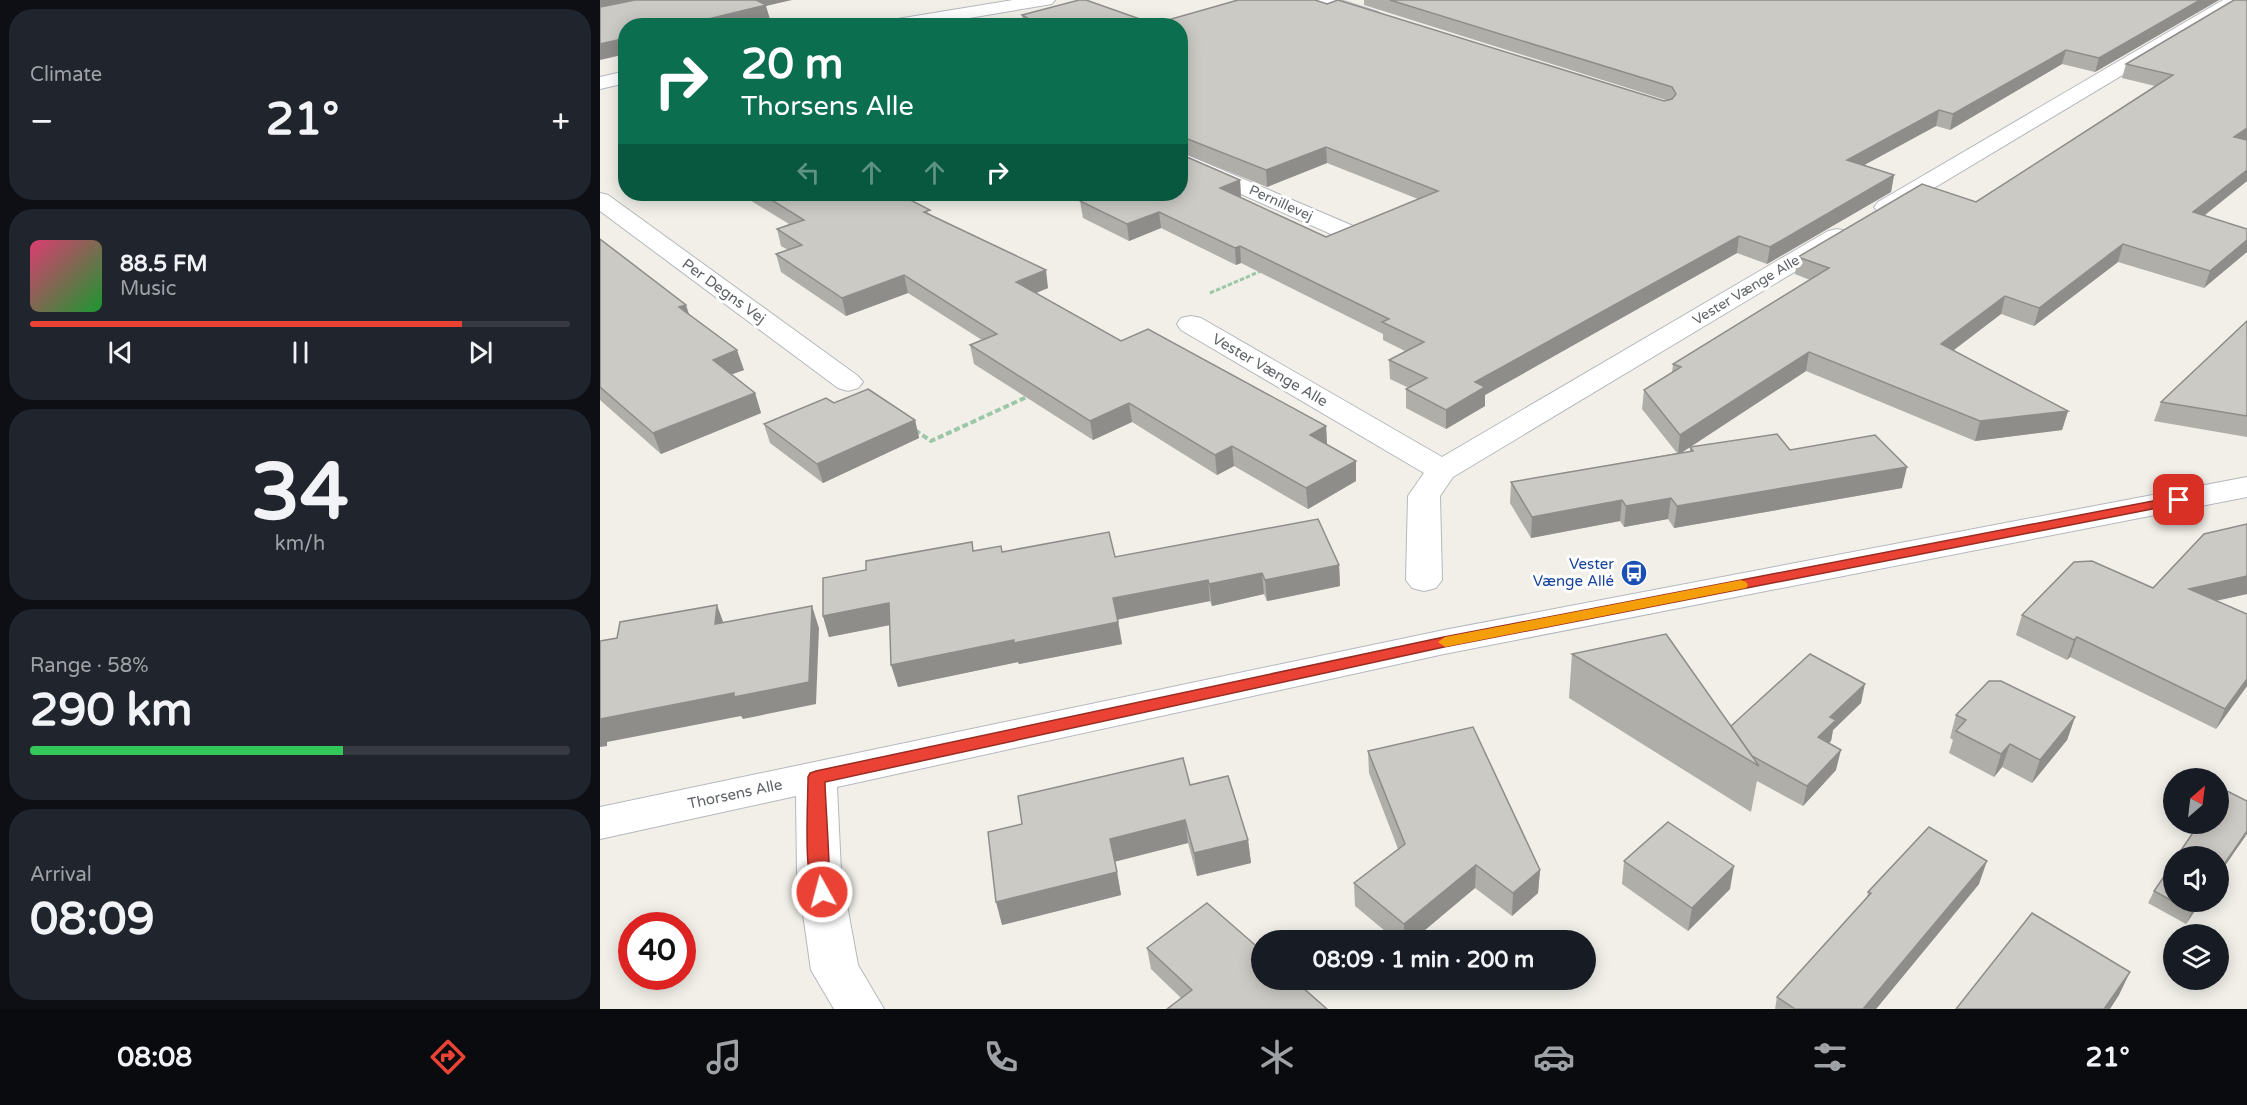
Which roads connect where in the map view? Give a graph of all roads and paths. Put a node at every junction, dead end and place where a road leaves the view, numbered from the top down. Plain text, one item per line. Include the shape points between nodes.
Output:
1 (1046, 0) edge
2 (1322, 0) edge
3 (2235, 0) edge
4 (935, 18) edge
5 (1390, 21) edge
6 (618, 79) edge
7 (600, 83) edge
8 (1188, 162) edge
9 (600, 200) edge
10 (1349, 232) edge
11 (1264, 270) edge
12 (1191, 324) joint
13 (848, 382) dead end
14 (1039, 392) edge
15 (912, 428) edge
16 (1442, 470) junction
17 (2247, 487) edge
18 (1424, 580) dead end
19 (816, 777) junction
20 (600, 823) edge
21 (860, 1009) edge

1 - 4 street
2 - 5 street
3 - 16 street, Vester Vænge Alle
6 - 7 street
8 - 10 street, Pernillevej
9 - 13 street, Per Degns Vej
11 - 12 path via 1167,311
12 - 16 street, Vester Vænge Alle
14 - 15 path via 931,441
16 - 18 street, Vester Vænge Alle via 1424,496
17 - 19 street, Thorsens Alle via 1444,642
19 - 20 street, Thorsens Alle
19 - 21 street via 819,872 835,970

